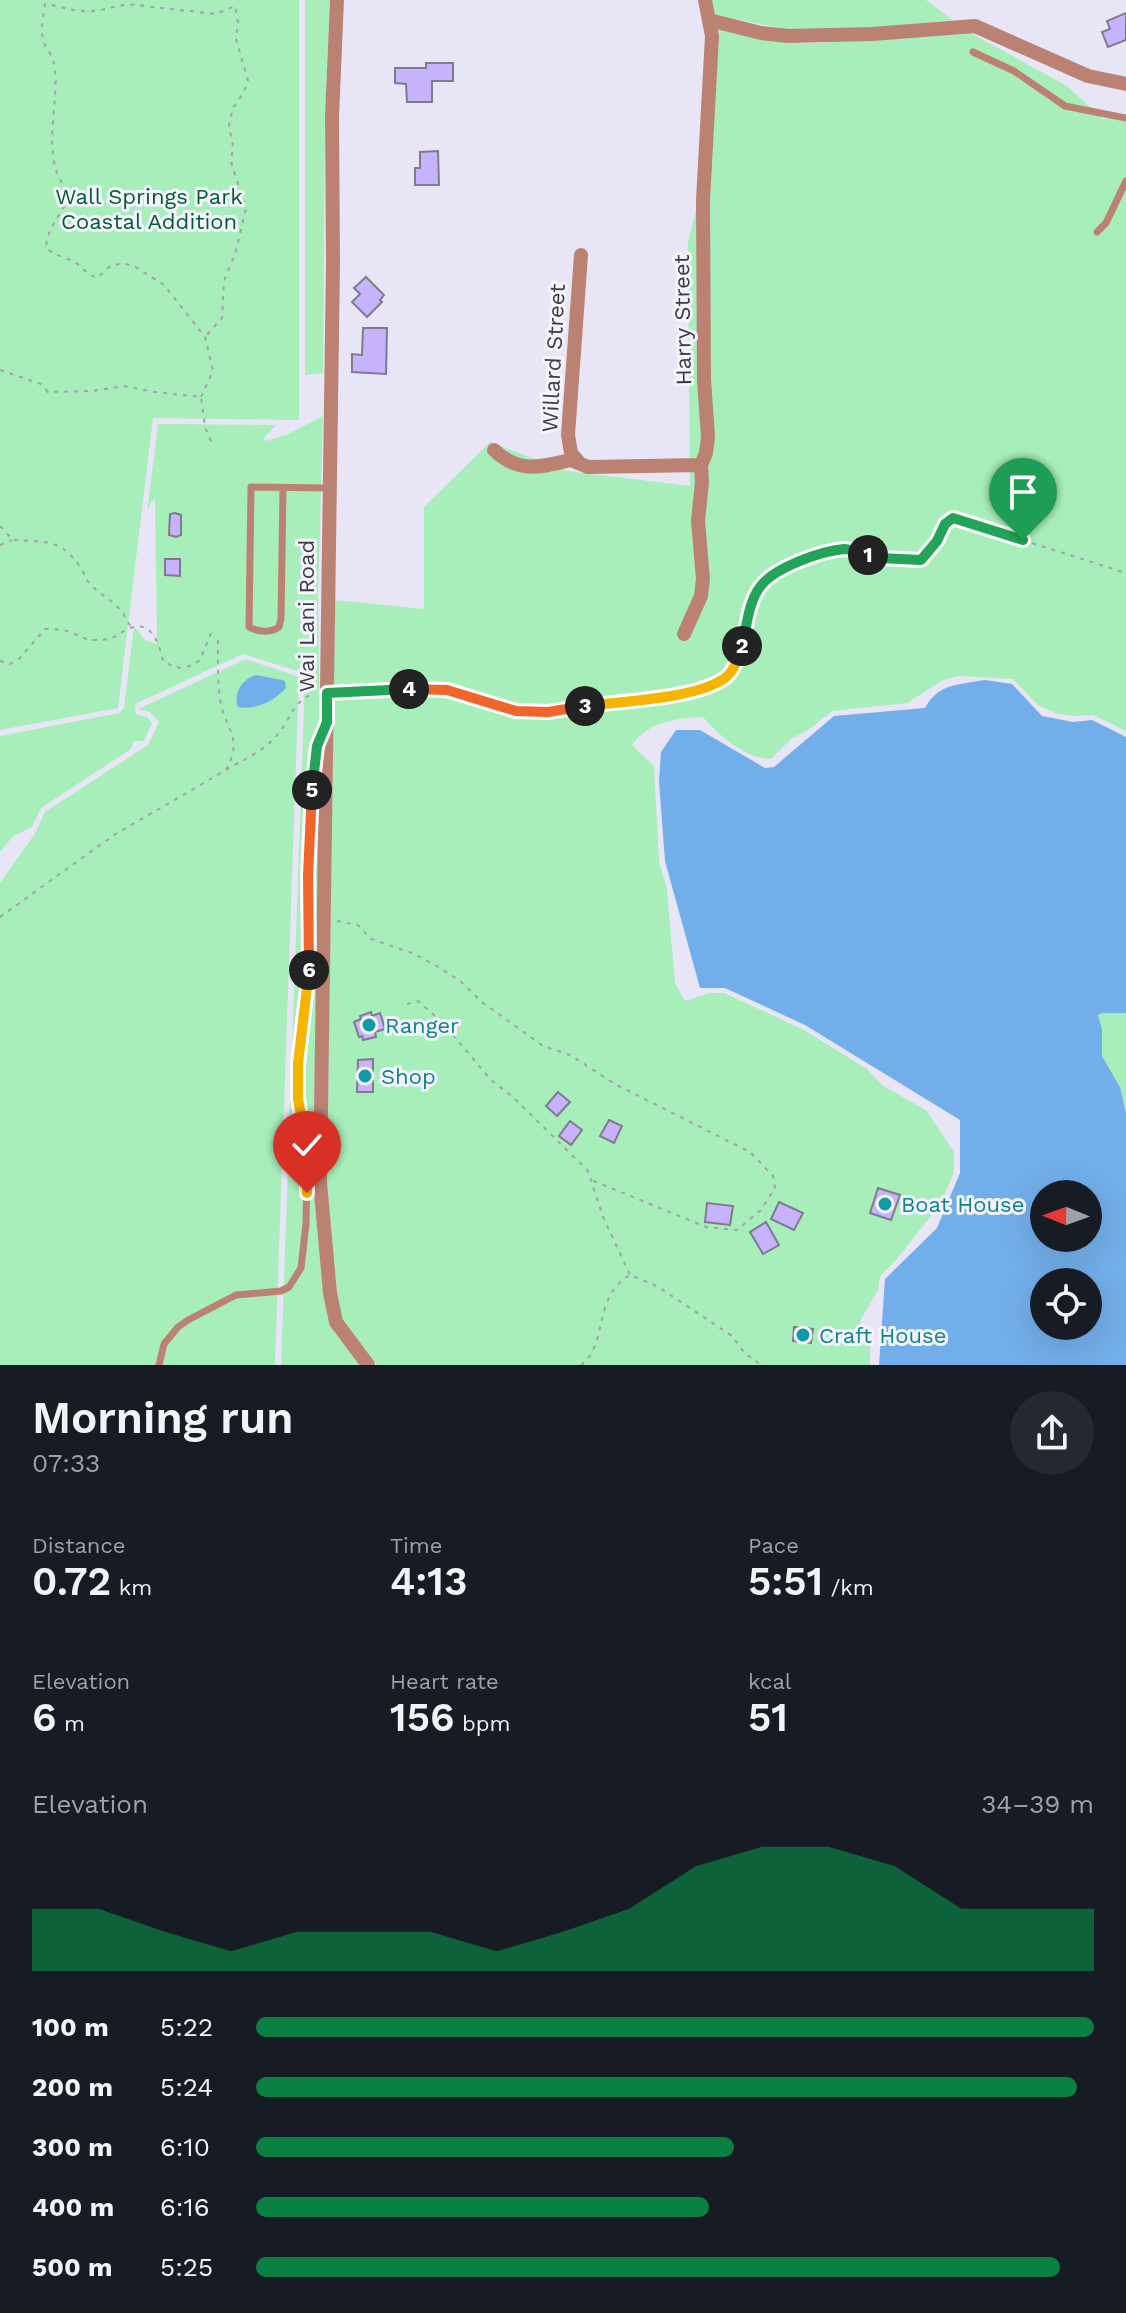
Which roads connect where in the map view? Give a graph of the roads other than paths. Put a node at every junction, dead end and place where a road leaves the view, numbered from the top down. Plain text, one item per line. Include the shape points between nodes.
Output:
1 (337, 0) edge
2 (705, 0) edge
3 (709, 20) junction
4 (973, 52) dead end
5 (1126, 84) edge
6 (1126, 118) edge
7 (1126, 181) edge
8 (1097, 232) dead end
9 (581, 255) dead end
10 (494, 450) dead end
11 (578, 461) junction
12 (701, 465) junction
13 (283, 488) junction
14 (328, 488) junction
15 (684, 634) dead end
16 (327, 722) junction
17 (159, 1365) edge
18 (368, 1365) edge

1 - 14 street, Wai Lani Road
2 - 3 street, Harry Street
3 - 5 street via 788,36 975,26 1075,71
3 - 12 street, Harry Street via 703,200 708,437
4 - 6 lane via 1014,71 1065,106
7 - 8 lane
9 - 11 street, Willard Street via 568,422 571,453
10 - 11 street via 511,464 526,466
11 - 12 street via 588,467
12 - 15 street, Harry Street via 697,535 703,579
13 - 13 lane via 251,487 249,627 255,631 274,631 281,619
13 - 14 lane
14 - 16 street, Wai Lani Road
16 - 17 lane via 314,764 309,983 298,1064 307,1165 301,1268 281,1291 236,1295 188,1320 164,1344
16 - 18 street, Wai Lani Road via 320,1182 336,1322

